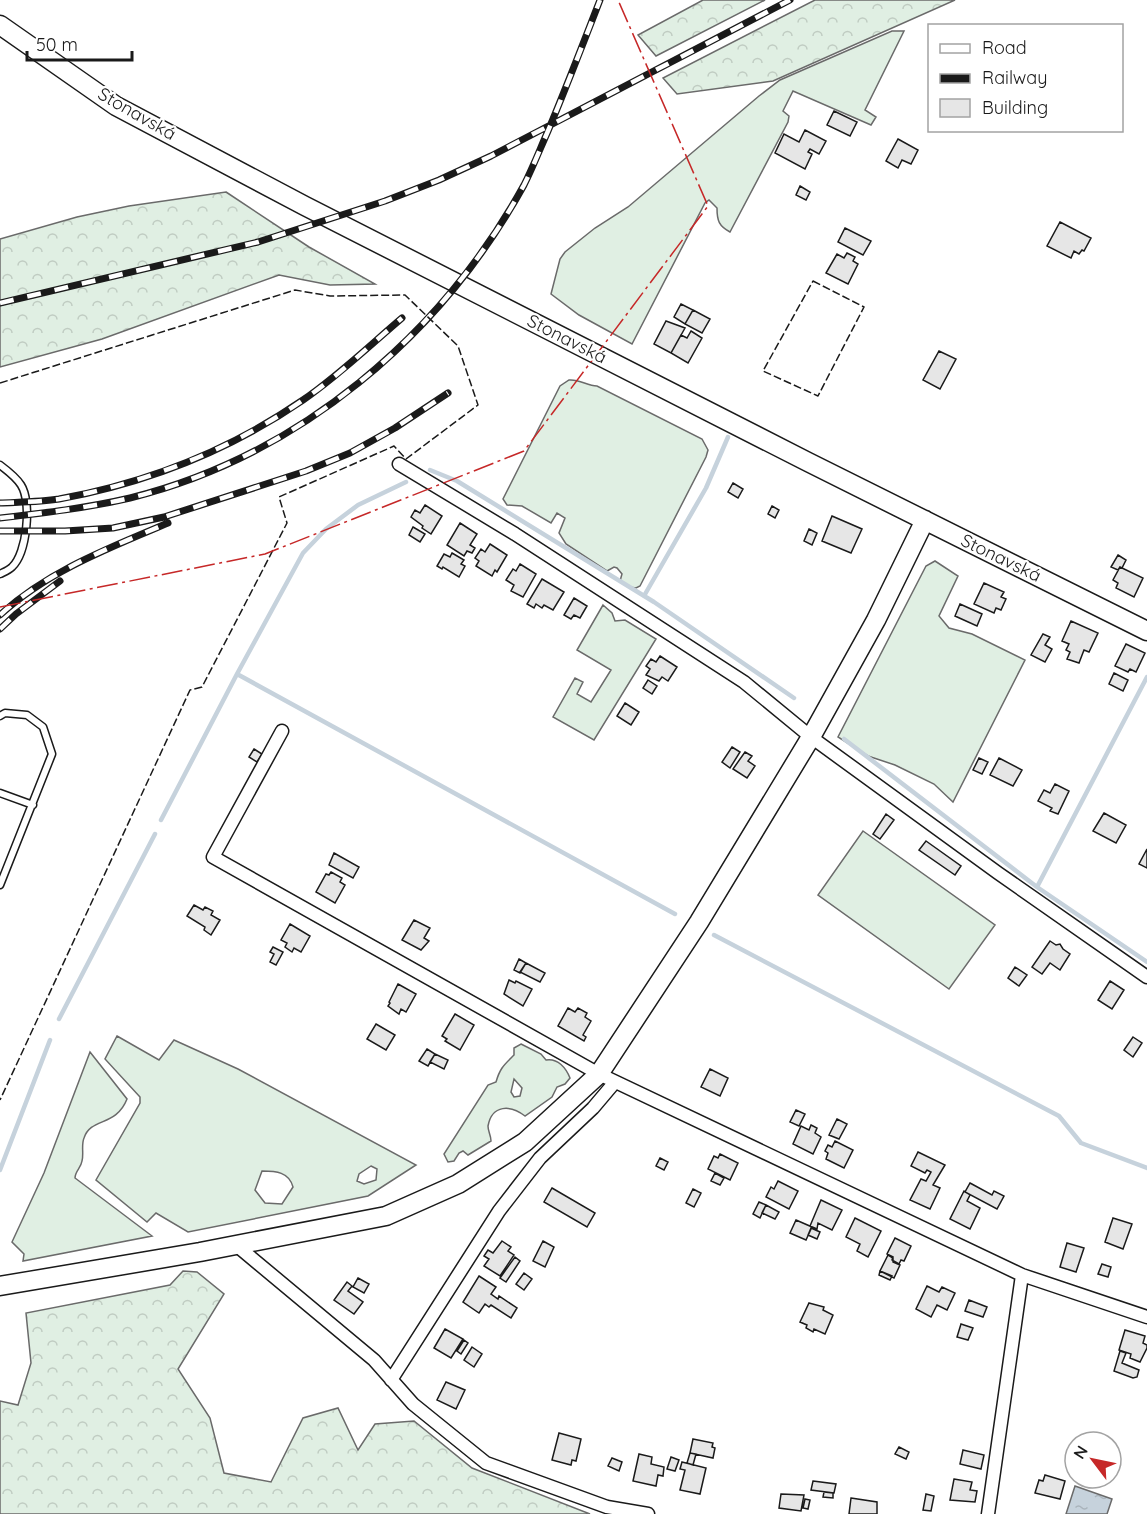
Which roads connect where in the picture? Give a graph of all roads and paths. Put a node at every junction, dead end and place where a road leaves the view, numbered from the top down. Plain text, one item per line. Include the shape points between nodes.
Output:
1 (0, 25) edge
2 (399, 464) dead end
3 (0, 465) edge
4 (925, 520) junction
5 (0, 574) edge
6 (1147, 631) edge
7 (0, 716) edge
8 (282, 731) dead end
9 (811, 737) junction
10 (0, 793) edge
11 (33, 805) junction
12 (0, 885) edge
13 (1147, 977) edge
14 (607, 1078) junction
15 (236, 1245) junction
16 (1022, 1275) junction
17 (0, 1286) edge
18 (1147, 1317) edge
19 (392, 1380) junction
20 (648, 1514) edge
21 (988, 1514) edge

1 - 4 street, Stonavská via 116,106 458,285
2 - 9 street via 744,682
3 - 5 lane via 21,485 27,515 20,557
4 - 6 street, Stonavská
4 - 9 street via 876,620
7 - 11 lane via 27,715 43,727 52,754
8 - 14 street via 213,857
9 - 13 street
9 - 14 street
10 - 11 lane
11 - 12 lane
14 - 15 street via 525,1142 458,1184 386,1216
14 - 16 street
14 - 19 street via 592,1108 540,1158 499,1211
15 - 17 street
15 - 19 street via 374,1360
16 - 18 street
16 - 21 street
19 - 20 street via 413,1404 486,1463 607,1507

